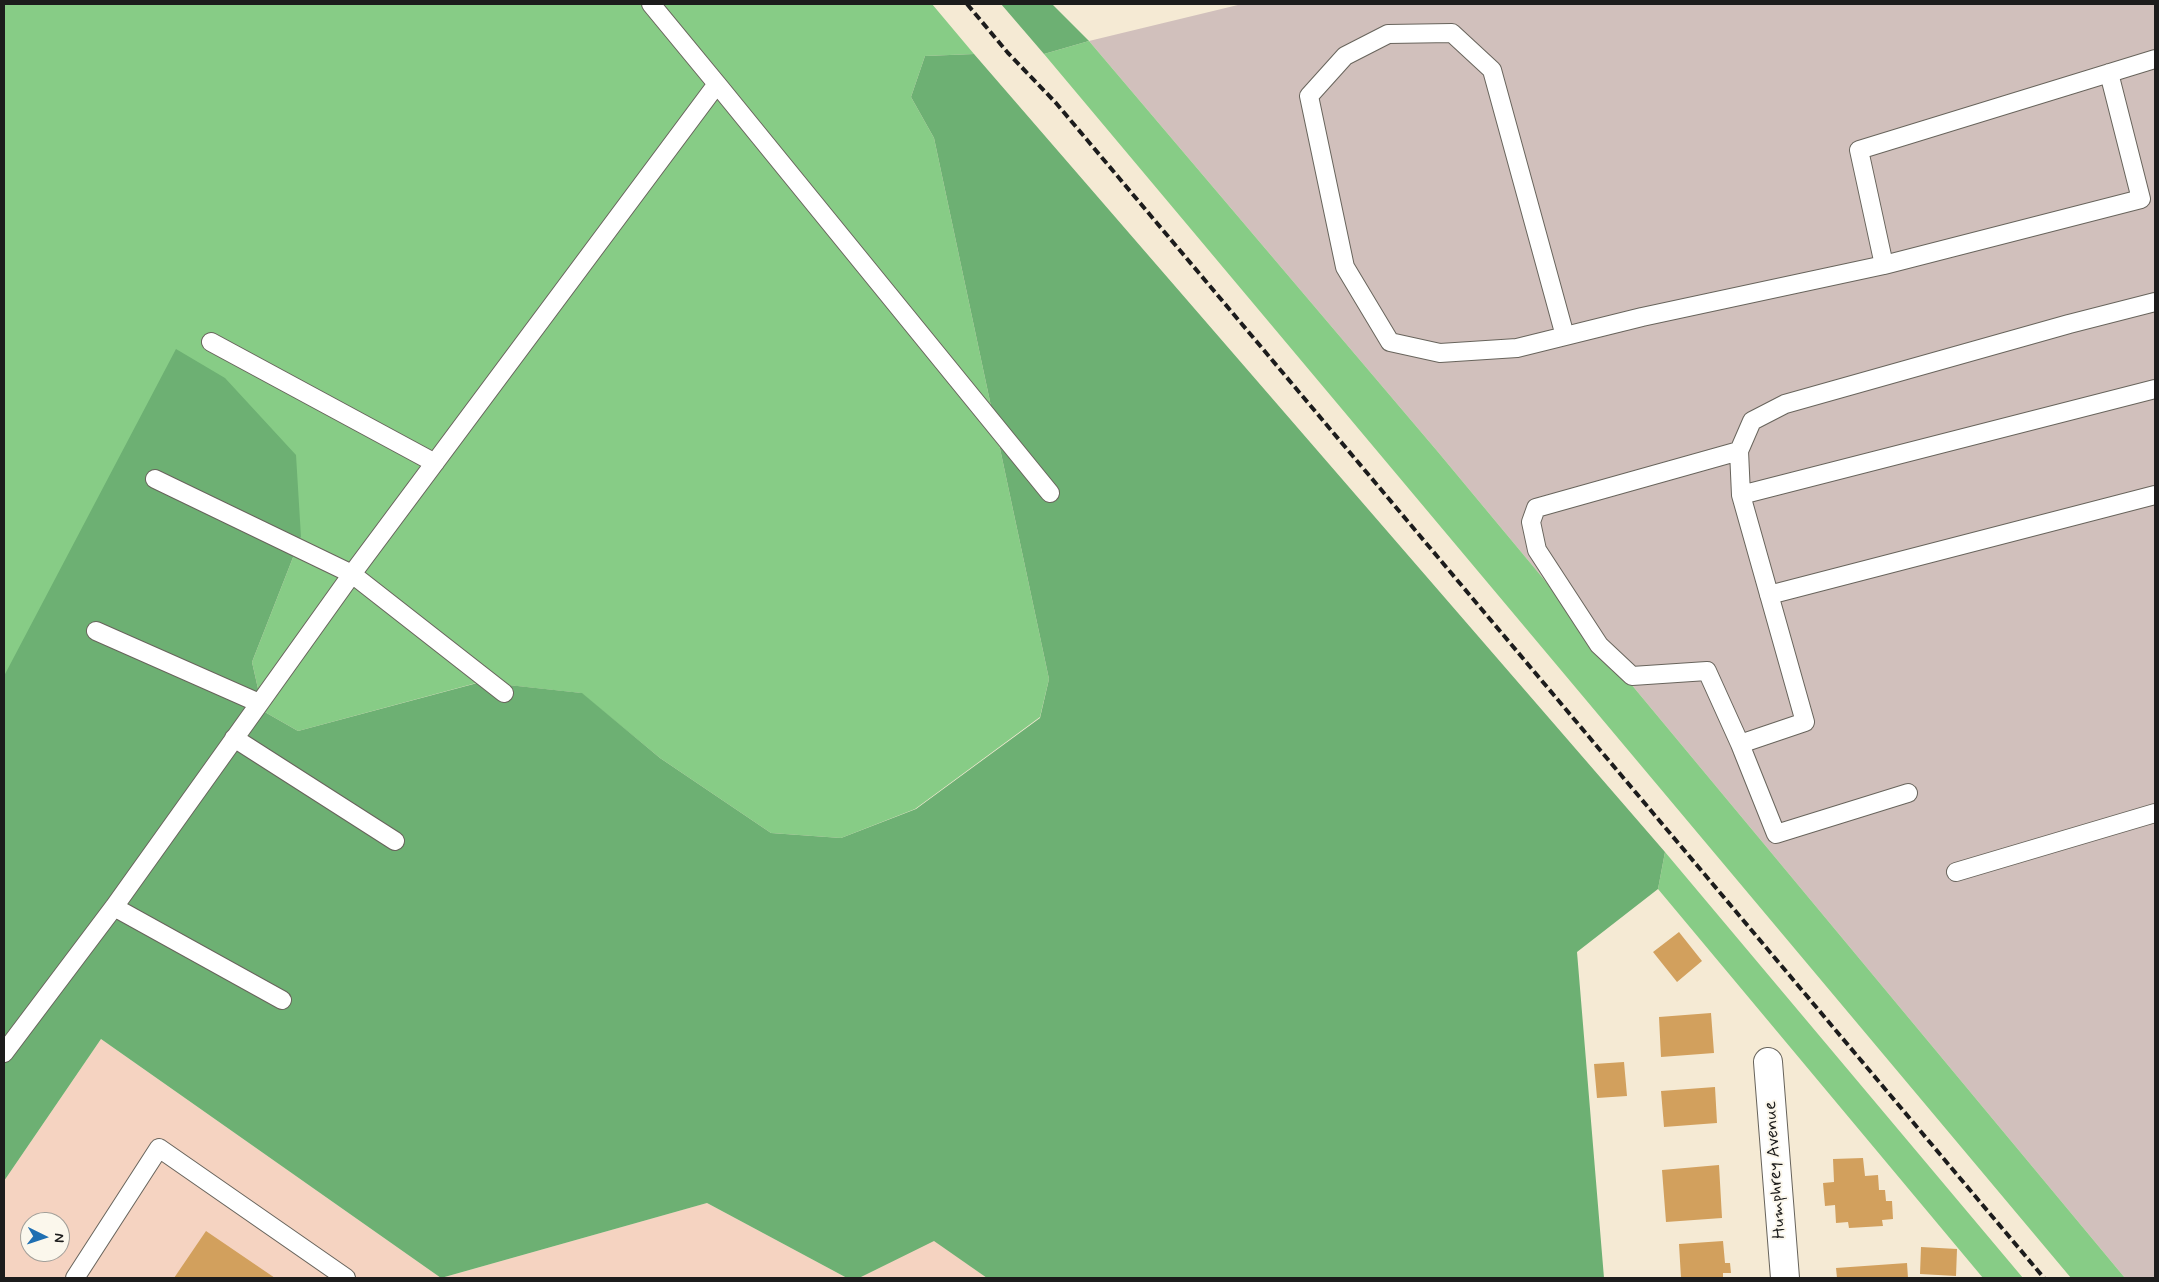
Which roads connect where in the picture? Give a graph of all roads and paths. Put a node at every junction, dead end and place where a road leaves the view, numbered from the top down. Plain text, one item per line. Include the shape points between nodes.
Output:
1 (651, 4) edge
2 (2155, 59) edge
3 (2109, 73) junction
4 (717, 84) junction
5 (1884, 265) junction
6 (2155, 302) edge
7 (1565, 336) junction
8 (211, 342) dead end
9 (2155, 389) edge
10 (1739, 451) junction
11 (434, 463) junction
12 (154, 479) dead end
13 (1050, 493) dead end
14 (1741, 495) junction
15 (2155, 495) edge
16 (352, 574) junction
17 (1769, 595) junction
18 (96, 631) dead end
19 (504, 693) dead end
20 (259, 703) junction
21 (234, 738) junction
22 (1740, 744) junction
23 (1908, 793) dead end
24 (2155, 813) edge
25 (395, 841) dead end
26 (1956, 872) dead end
27 (114, 907) junction
28 (282, 1000) dead end
29 (4, 1053) edge
30 (1768, 1062) dead end
31 (75, 1278) edge
32 (346, 1278) edge
33 (1785, 1278) edge

1 - 4 lane
2 - 3 lane
3 - 5 lane via 1859,150
3 - 5 lane via 2141,199
4 - 11 lane
4 - 13 lane
5 - 7 lane
6 - 10 lane via 1785,404 1752,421
7 - 7 lane via 1517,348 1440,353 1390,342 1345,267 1309,96 1344,56 1388,34 1452,33 1492,70
8 - 11 lane
9 - 14 lane
10 - 14 lane
10 - 22 lane via 1536,508 1531,522 1537,550 1600,645 1632,676 1707,671
11 - 16 lane
12 - 16 lane
14 - 17 lane
15 - 17 lane
16 - 19 lane
16 - 20 lane
17 - 22 lane via 1805,722
18 - 20 lane
20 - 21 lane
21 - 25 lane
21 - 27 lane
22 - 23 lane via 1776,834
24 - 26 lane
27 - 28 lane
27 - 29 lane
30 - 33 street, Humphrey Avenue
31 - 32 lane via 159,1148

